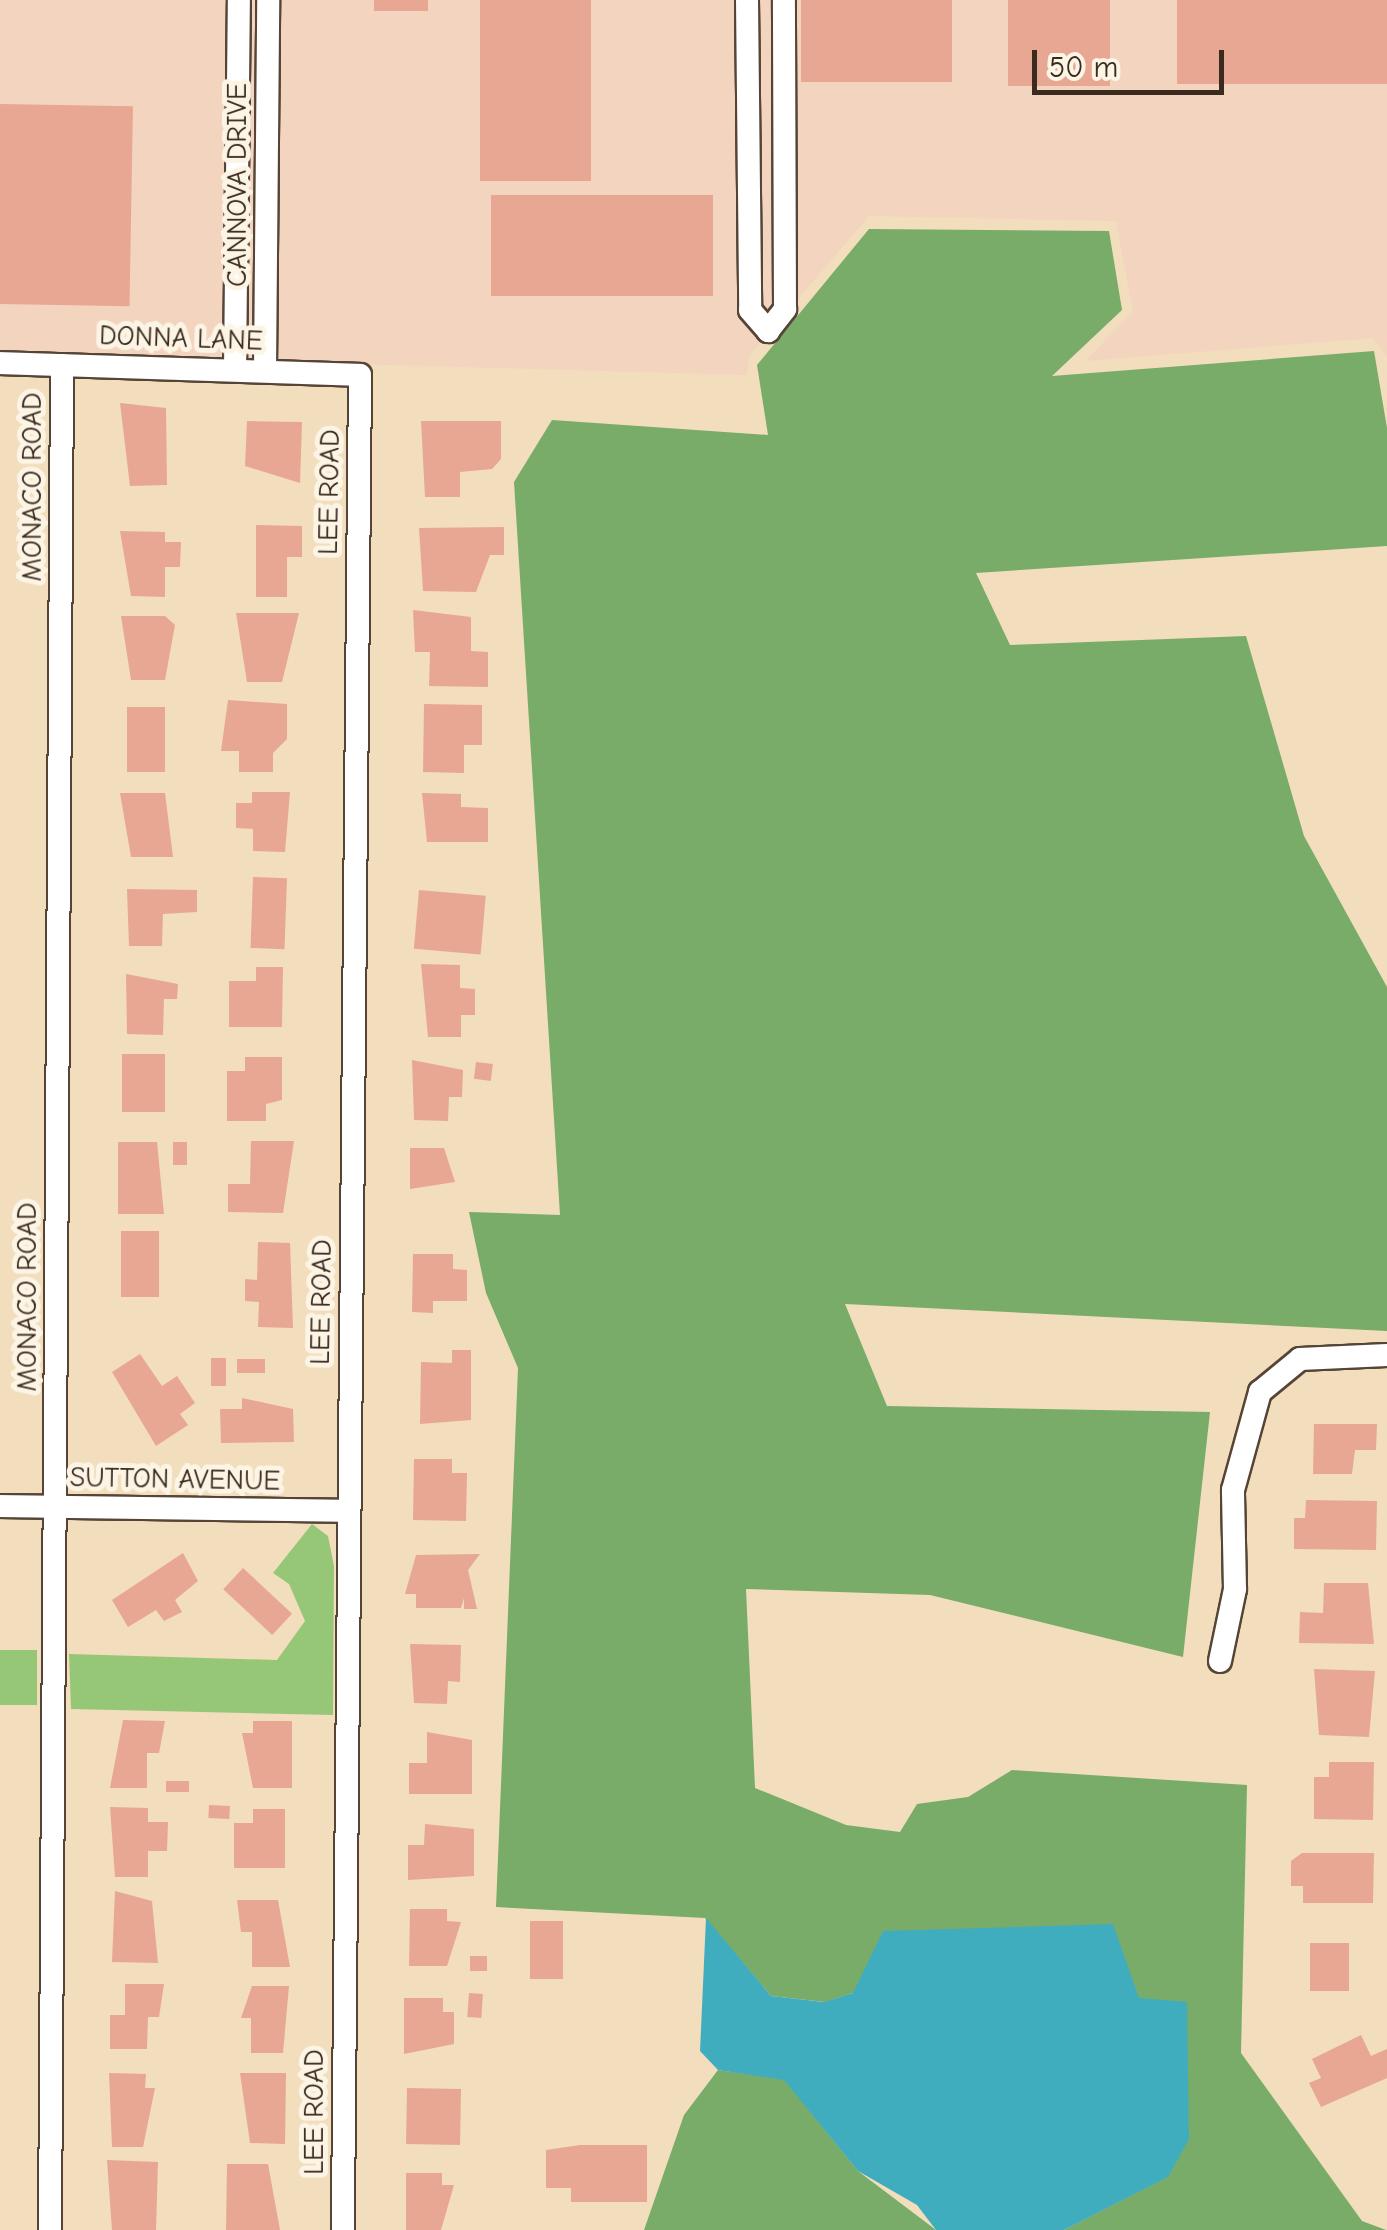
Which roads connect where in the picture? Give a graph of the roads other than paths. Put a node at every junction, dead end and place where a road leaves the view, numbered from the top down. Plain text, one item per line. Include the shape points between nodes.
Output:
1 (238, 0) edge
2 (268, 0) edge
3 (747, 0) edge
4 (784, 0) edge
5 (0, 364) edge
6 (62, 365) junction
7 (235, 370) junction
8 (265, 371) junction
9 (360, 374) joint
10 (1387, 1355) edge
11 (0, 1506) edge
12 (56, 1507) junction
13 (349, 1511) junction
14 (1220, 1661) dead end
15 (50, 2230) edge
16 (343, 2230) edge

1 - 7 street, CANNOVA DRIVE
2 - 8 street, CANNOVA DRIVE
3 - 4 street via 750,310 768,330 785,309
5 - 6 street, DONNA LANE
6 - 7 street, DONNA LANE
6 - 12 street, MONACO ROAD
7 - 8 street, DONNA LANE
8 - 9 street, DONNA LANE
9 - 13 street, LEE ROAD
10 - 14 street via 1300,1358 1260,1392 1234,1490 1235,1589
11 - 12 street, SUTTON AVENUE
12 - 13 street, SUTTON AVENUE
12 - 15 street, MONACO ROAD
13 - 16 street, LEE ROAD

